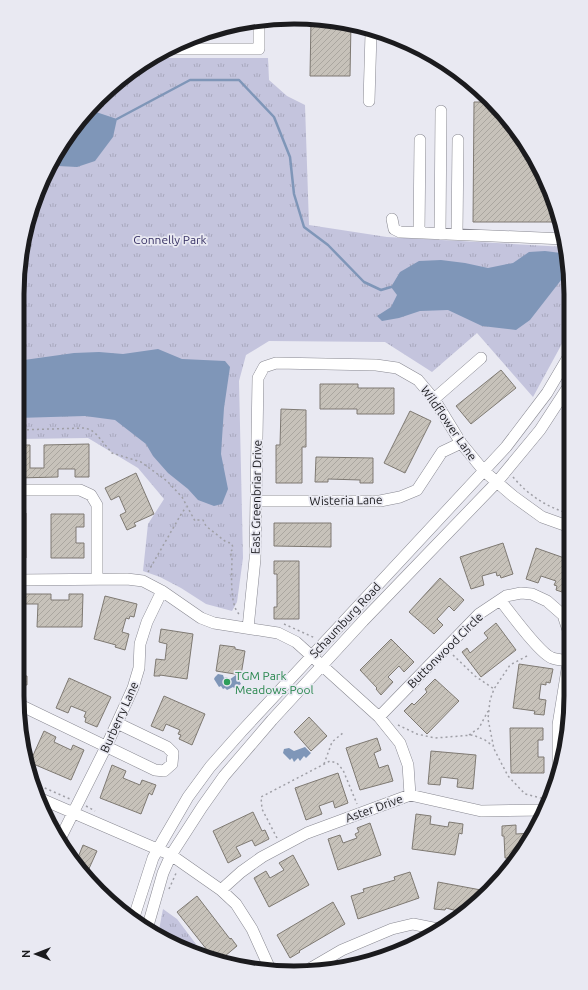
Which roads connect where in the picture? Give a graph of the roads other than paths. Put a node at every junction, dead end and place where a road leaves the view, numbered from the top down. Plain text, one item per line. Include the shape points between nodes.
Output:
1 (259, 26) edge
2 (371, 35) edge
3 (182, 49) edge
4 (369, 101) dead end
5 (441, 111) dead end
6 (420, 140) dead end
7 (458, 140) dead end
8 (392, 219) dead end
9 (419, 233) junction
10 (440, 234) junction
11 (457, 234) junction
12 (558, 239) edge
13 (481, 358) dead end
14 (564, 364) edge
15 (264, 367) joint
16 (564, 393) edge
17 (434, 398) junction
18 (460, 443) junction
19 (484, 471) junction
20 (497, 482) junction
21 (24, 490) edge
22 (256, 501) junction
23 (564, 525) edge
24 (97, 579) junction
25 (24, 580) edge
26 (162, 591) junction
27 (500, 600) junction
28 (564, 618) edge
29 (248, 623) junction
30 (311, 656) junction
31 (564, 660) edge
32 (322, 666) junction
33 (564, 690) edge
34 (25, 707) edge
35 (379, 717) junction
36 (117, 723) junction
37 (106, 747) junction
38 (558, 753) edge
39 (410, 794) junction
40 (45, 800) edge
41 (75, 808) junction
42 (538, 810) edge
43 (62, 834) edge
44 (158, 849) junction
45 (171, 855) junction
46 (221, 890) junction
47 (135, 914) edge
48 (148, 923) edge
49 (432, 928) edge
50 (268, 965) edge
51 (317, 965) edge

1 - 3 street via 259,49
2 - 4 street
5 - 10 street
6 - 9 street
7 - 11 street
8 - 9 street via 394,229
9 - 10 street
10 - 11 street
11 - 12 street
13 - 17 street
14 - 19 street, Schaumburg Road via 543,398 506,447
15 - 17 street, Wildflower Lane via 276,363 376,365 397,368 418,380
15 - 22 street, East Greenbriar Drive via 258,378
16 - 20 street, Schaumburg Road via 540,430
17 - 18 street, Wildflower Lane
18 - 19 street, Wildflower Lane
18 - 22 street, Wisteria Lane via 442,452 416,490 400,497 380,501
19 - 20 street, Wildflower Lane
19 - 30 street, Schaumburg Road
20 - 23 street, Wildflower Lane via 542,517
20 - 32 street, Schaumburg Road
21 - 24 street via 80,490 91,494 97,505
22 - 29 street, East Greenbriar Drive via 255,559
24 - 25 street
24 - 26 street via 143,581
26 - 29 street via 200,618 214,623
26 - 36 street, Burberry Lane via 140,644 139,668 134,688
27 - 28 street, Buttonwood Circle via 521,593 532,594 547,601
27 - 31 street via 544,653 551,658
27 - 35 street, Buttonwood Circle via 479,614
29 - 30 street via 296,642
30 - 32 street
30 - 44 street, Schaumburg Road via 210,767 188,797
32 - 35 street
32 - 45 street, Schaumburg Road via 224,776
33 - 38 street, Buttonwood Circle via 558,725
34 - 37 street
35 - 39 street via 400,743 408,765
36 - 37 street, Burberry Lane
36 - 37 street via 167,747 173,753 172,764 164,771 155,770
37 - 41 street, Burberry Lane
39 - 42 street, Aster Drive via 481,811
39 - 46 street, Aster Drive via 307,833 262,857
40 - 41 street
41 - 43 street, Burberry Lane
41 - 44 street
44 - 45 street
44 - 47 street, Schaumburg Road
45 - 46 street
45 - 48 street, Schaumburg Road
46 - 50 street via 236,904 252,929
49 - 51 street via 413,924 392,929 342,950

